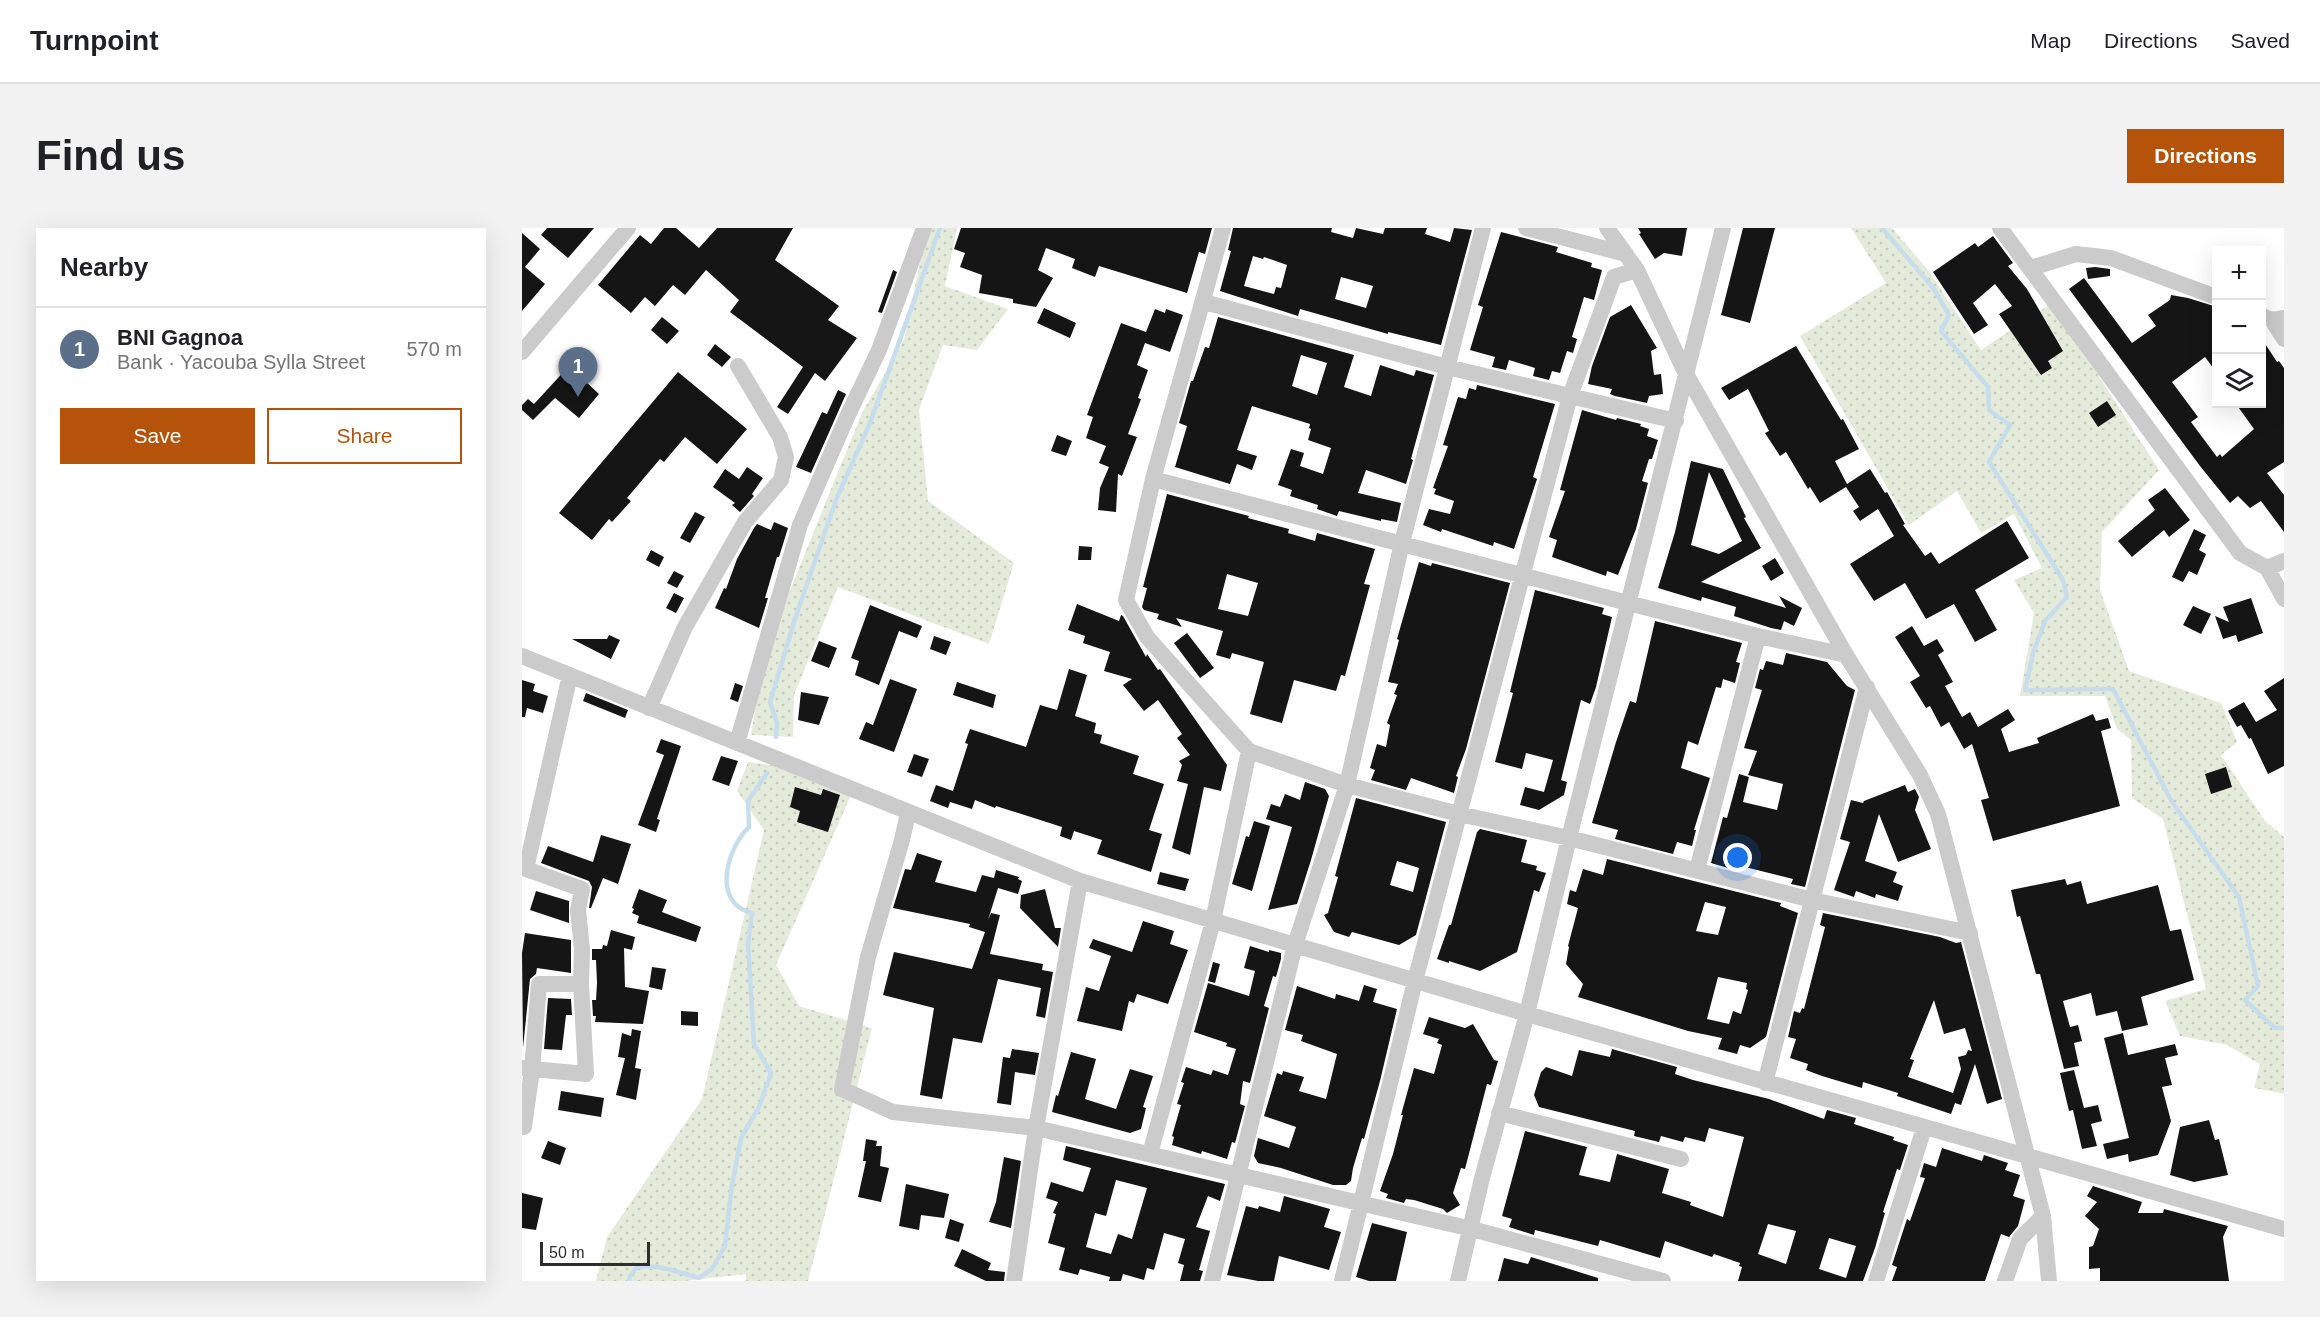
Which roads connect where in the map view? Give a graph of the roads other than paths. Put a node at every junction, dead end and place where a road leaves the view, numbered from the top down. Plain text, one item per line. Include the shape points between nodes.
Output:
1 (628, 228) edge
2 (924, 228) edge
3 (1223, 228) edge
4 (1483, 228) edge
5 (1526, 228) edge
6 (1607, 228) edge
7 (1723, 228) edge
8 (2000, 228) edge
9 (1626, 254) junction
10 (2031, 268) junction
11 (1637, 270) junction
12 (2212, 295) edge
13 (1204, 302) junction
14 (2272, 318) edge
15 (2284, 339) edge
16 (522, 352) edge
17 (738, 366) dead end
18 (1447, 367) junction
19 (1686, 375) junction
20 (1569, 396) junction
21 (1676, 421) junction
22 (1153, 479) junction
23 (1402, 543) junction
24 (2284, 561) edge
25 (2267, 568) junction
26 (1522, 574) junction
27 (2284, 599) edge
28 (1628, 603) junction
29 (1758, 636) junction
30 (1846, 655) junction
31 (522, 656) edge
32 (570, 675) junction
33 (1868, 687) junction
34 (649, 708) junction
35 (737, 743) junction
36 (1249, 751) junction
37 (1347, 785) junction
38 (908, 813) junction
39 (1459, 813) junction
40 (1569, 838) junction
41 (1697, 870) junction
42 (524, 874) edge
43 (1080, 882) junction
44 (1812, 900) junction
45 (1213, 921) junction
46 (1970, 933) junction
47 (1295, 945) junction
48 (1415, 981) junction
49 (581, 984) junction
50 (1527, 1014) junction
51 (527, 1069) edge
52 (1765, 1083) junction
53 (1499, 1113) junction
54 (522, 1127) edge
55 (1036, 1128) junction
56 (1924, 1128) junction
57 (1150, 1154) junction
58 (2027, 1158) junction
59 (1682, 1159) dead end
60 (1238, 1174) junction
61 (1363, 1203) junction
62 (2043, 1216) junction
63 (1472, 1229) junction
64 (2284, 1229) edge
65 (1014, 1281) edge
66 (1212, 1281) edge
67 (1342, 1281) edge
68 (1458, 1281) edge
69 (1663, 1281) edge
70 (1876, 1281) edge
71 (2005, 1281) edge
72 (2049, 1281) edge

1 - 16 street
2 - 35 street via 879,350 800,525
3 - 13 street
4 - 18 street
5 - 9 street
6 - 9 street
7 - 19 street
8 - 10 street
9 - 11 street
10 - 12 street via 2076,254 2111,258
10 - 25 street via 2240,553
11 - 19 street
11 - 20 street via 1614,277
13 - 18 street
13 - 22 street
14 - 15 street
17 - 34 street via 780,436 786,457 781,480 745,522 685,627
18 - 20 street
18 - 23 street
19 - 21 street
19 - 30 street
20 - 21 street
20 - 26 street
21 - 28 street
22 - 23 street
22 - 36 street via 1126,600 1147,637
23 - 26 street
23 - 37 street
24 - 25 street
25 - 27 street
26 - 28 street
26 - 39 street
28 - 29 street
28 - 40 street
29 - 30 street
29 - 41 street
30 - 33 street
31 - 32 street
32 - 34 street
32 - 42 street
33 - 44 street
33 - 46 street via 1920,775 1938,814
34 - 35 street
35 - 38 street
36 - 37 street
36 - 45 street
37 - 39 street
37 - 47 street
38 - 43 street
38 - 55 street via 868,957 842,1089 893,1112
39 - 40 street
39 - 48 street
40 - 41 street
40 - 50 street
41 - 44 street
42 - 49 street via 582,889 578,910
43 - 45 street
43 - 55 street
44 - 46 street
44 - 52 street
45 - 47 street
45 - 57 street
46 - 58 street
47 - 48 street
47 - 60 street
48 - 50 street
48 - 61 street
49 - 51 street via 539,984
49 - 51 street via 585,1074
50 - 52 street
50 - 53 street
51 - 54 street
52 - 56 street
53 - 59 street
53 - 63 street
55 - 57 street
55 - 65 street
56 - 58 street
56 - 70 street
57 - 60 street
58 - 62 street
58 - 64 street
60 - 61 street
60 - 66 street
61 - 63 street
61 - 67 street
62 - 71 street via 2020,1239
62 - 72 street
63 - 68 street
63 - 69 street

